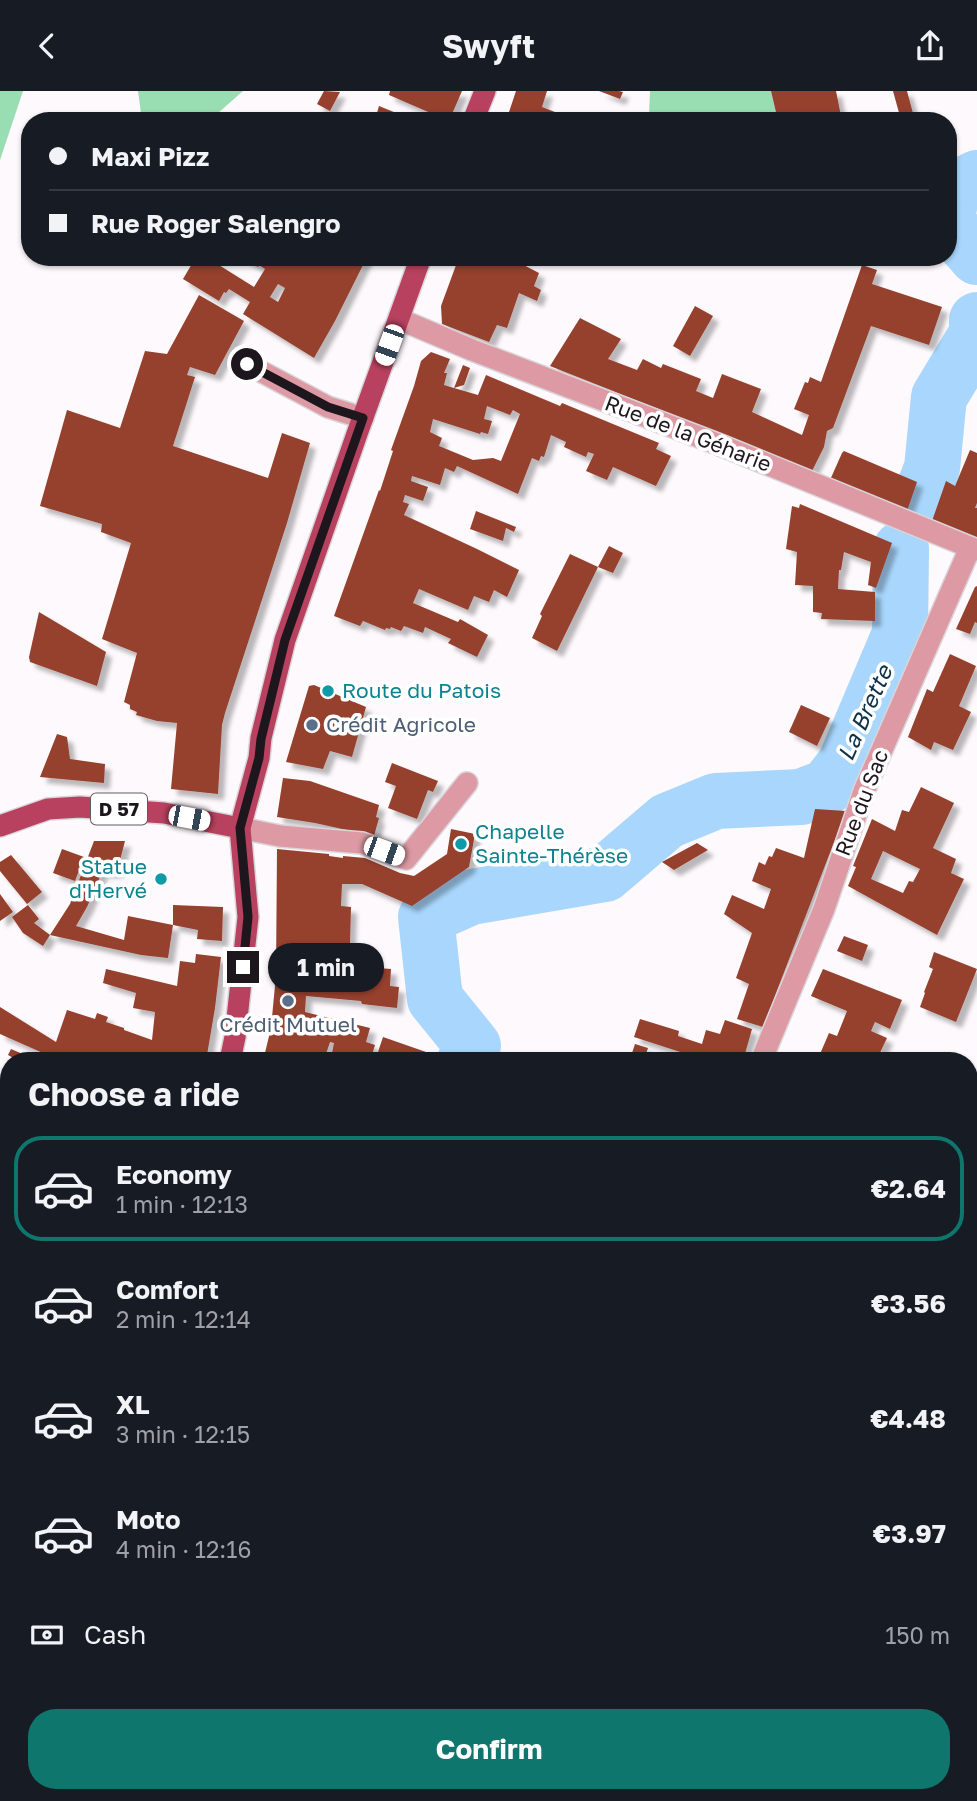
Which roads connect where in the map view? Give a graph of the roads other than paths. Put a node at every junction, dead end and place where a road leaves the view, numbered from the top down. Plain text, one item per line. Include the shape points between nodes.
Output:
1 (485, 91) edge
2 (477, 112) edge
3 (418, 266) edge
4 (399, 319) junction
5 (247, 364) dead end
6 (363, 418) junction
7 (973, 549) edge
8 (467, 783) dead end
9 (0, 826) edge
10 (240, 828) junction
11 (232, 1052) edge
12 (765, 1052) edge

1 - 2 main road
3 - 4 main road
4 - 6 main road
4 - 7 street, Rue de la Géharie
5 - 6 street via 328,407
6 - 10 main road via 285,640
7 - 12 street, Rue du Sac via 864,792 824,909
8 - 10 street via 406,859 362,843
9 - 10 main road, D 57 via 48,809 88,807 164,813
10 - 11 main road via 248,917

